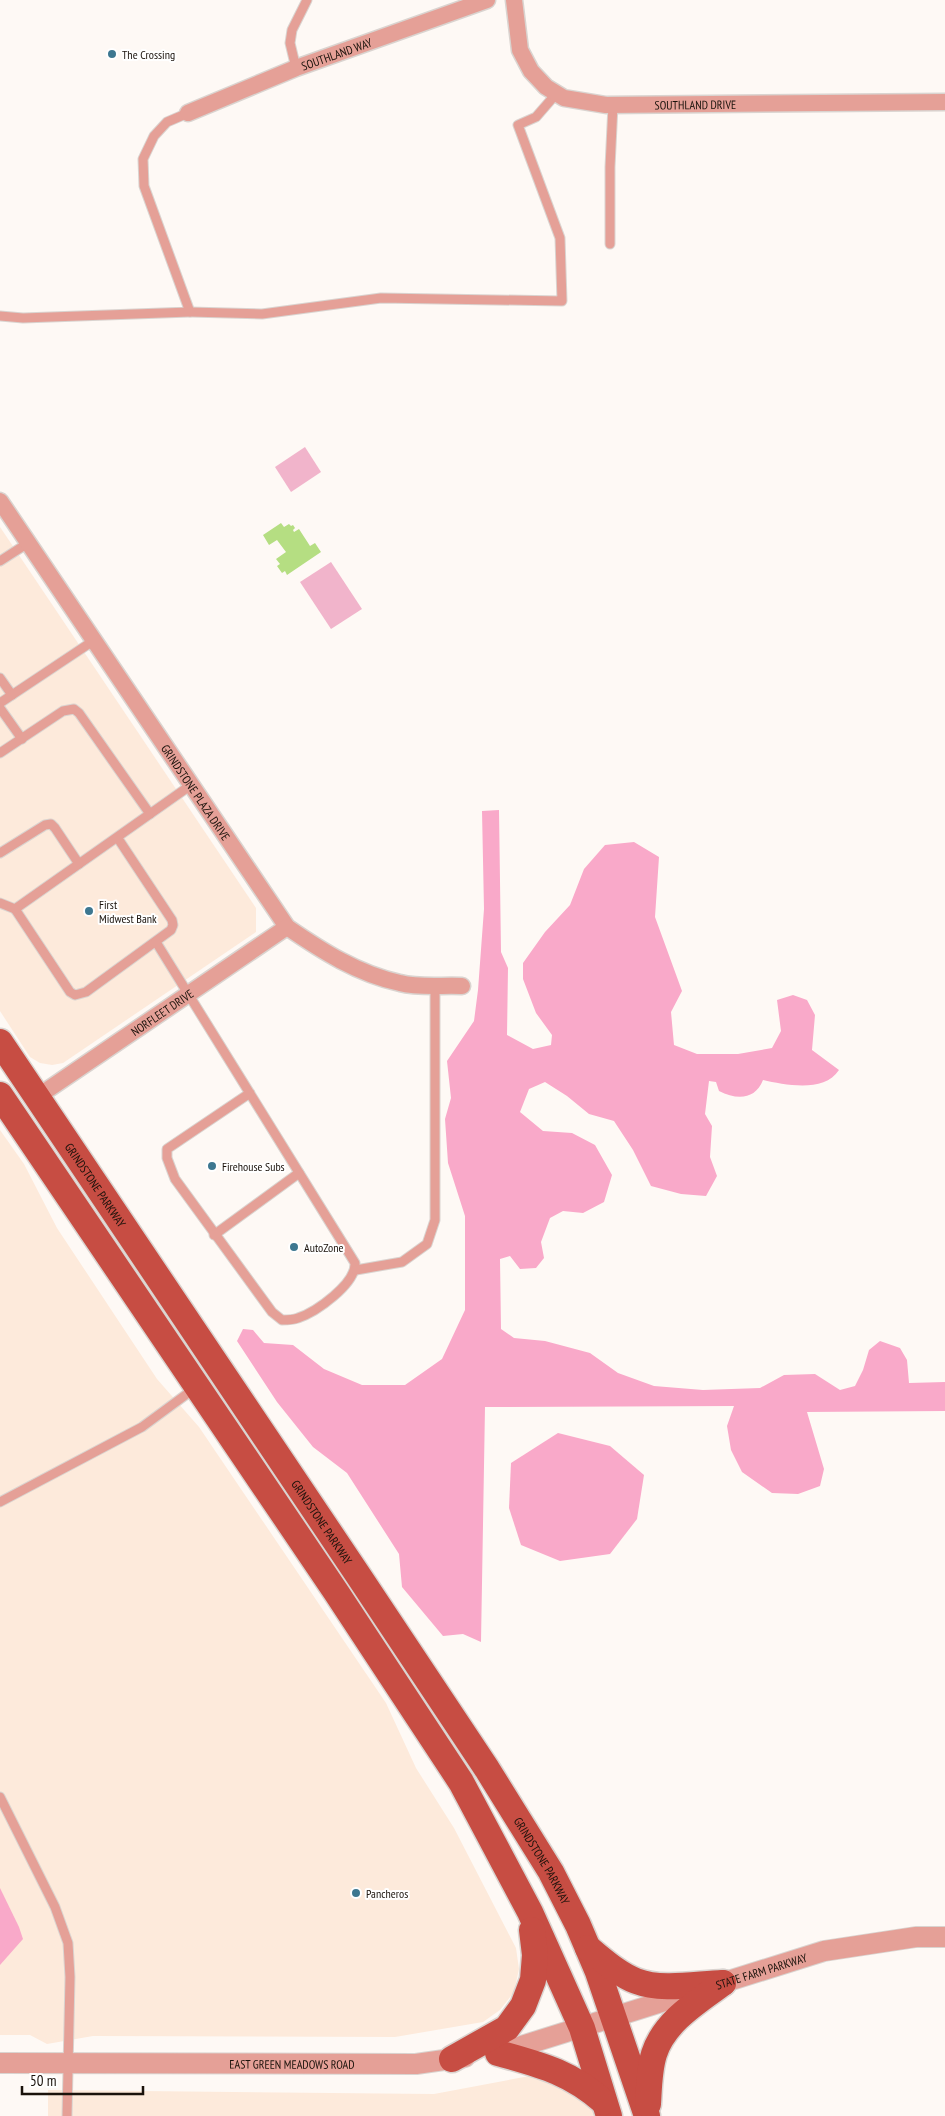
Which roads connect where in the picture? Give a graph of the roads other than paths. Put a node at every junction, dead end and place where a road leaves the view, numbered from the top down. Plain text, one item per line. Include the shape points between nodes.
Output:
1 (307, 0) edge
2 (487, 0) edge
3 (514, 0) edge
4 (296, 68) junction
5 (556, 94) junction
6 (945, 102) edge
7 (613, 105) junction
8 (188, 112) joint
9 (610, 244) dead end
10 (190, 312) junction
11 (0, 316) edge
12 (0, 501) edge
13 (28, 543) junction
14 (0, 561) edge
15 (93, 641) junction
16 (0, 678) edge
17 (12, 695) junction
18 (0, 703) edge
19 (0, 708) edge
20 (22, 739) junction
21 (0, 754) edge
22 (191, 785) junction
23 (150, 814) junction
24 (117, 837) junction
25 (0, 853) edge
26 (79, 864) junction
27 (0, 903) edge
28 (15, 909) junction
29 (287, 927) junction
30 (156, 942) junction
31 (436, 985) junction
32 (462, 986) dead end
33 (188, 994) junction
34 (0, 1042) edge
35 (250, 1093) junction
36 (0, 1094) edge
37 (37, 1097) junction
38 (299, 1173) junction
39 (214, 1235) junction
40 (356, 1270) junction
41 (197, 1387) junction
42 (0, 1502) edge
43 (0, 1797) edge
44 (530, 1912) junction
45 (945, 1937) edge
46 (588, 1948) junction
47 (724, 1983) junction
48 (613, 2018) junction
49 (582, 2028) junction
50 (498, 2053) junction
51 (452, 2059) junction
52 (0, 2063) edge
53 (68, 2065) junction
54 (606, 2109) edge
55 (67, 2116) edge
56 (647, 2116) edge

1 - 4 lane via 292,30 290,43
2 - 4 street, SOUTHLAND WAY
3 - 5 street, SOUTHLAND DRIVE via 520,50 531,72
4 - 8 street, SOUTHLAND WAY
5 - 7 street, SOUTHLAND DRIVE
5 - 10 lane via 536,117 518,125 560,238 562,301 381,298 262,314
6 - 7 street, SOUTHLAND DRIVE
7 - 9 lane
8 - 10 lane via 167,122 154,136 144,159 144,186
10 - 11 lane
12 - 13 street, GRINDSTONE PLAZA DRIVE
13 - 14 lane
13 - 15 street, GRINDSTONE PLAZA DRIVE
15 - 17 lane
15 - 22 street, GRINDSTONE PLAZA DRIVE
16 - 17 lane
17 - 18 lane
19 - 20 lane
20 - 21 lane
20 - 23 lane via 63,711 80,713
22 - 23 lane
22 - 29 street, GRINDSTONE PLAZA DRIVE
23 - 24 lane
24 - 26 lane
24 - 30 lane via 172,920 171,930
25 - 26 lane via 51,824
26 - 28 lane
27 - 28 lane
28 - 30 lane via 75,995 86,992
29 - 31 street, GRINDSTONE PLAZA DRIVE via 326,953 366,973 402,984
29 - 33 street, NORFLEET DRIVE
30 - 33 lane
31 - 32 street, GRINDSTONE PLAZA DRIVE
31 - 40 lane via 435,1220 427,1244 402,1262
33 - 35 lane
33 - 37 street, NORFLEET DRIVE
34 - 37 main road, GRINDSTONE PARKWAY
35 - 38 lane
35 - 39 lane via 167,1148 175,1179
36 - 41 main road
37 - 46 main road, GRINDSTONE PARKWAY via 487,1769 551,1872
38 - 39 lane
38 - 40 lane
39 - 40 lane via 272,1312 282,1320 296,1319 326,1302 351,1279
41 - 42 lane via 142,1427
41 - 44 main road via 462,1782
43 - 53 lane via 56,1907 68,1943
44 - 49 main road
44 - 51 main road via 533,1980 523,2006 507,2028
45 - 47 street, STATE FARM PARKWAY via 916,1937 824,1951
46 - 47 main road via 634,1981 655,1986
46 - 48 main road, GRINDSTONE PARKWAY
47 - 48 street, STATE FARM PARKWAY
47 - 56 main road via 686,2009 666,2033 654,2054
48 - 49 street, STATE FARM PARKWAY
48 - 56 main road, GRINDSTONE PARKWAY
49 - 50 street, EAST GREEN MEADOWS ROAD
49 - 54 main road
50 - 51 street, EAST GREEN MEADOWS ROAD
50 - 54 main road via 566,2075 586,2086
51 - 53 street, EAST GREEN MEADOWS ROAD via 416,2064
52 - 53 street, EAST GREEN MEADOWS ROAD
53 - 55 lane

